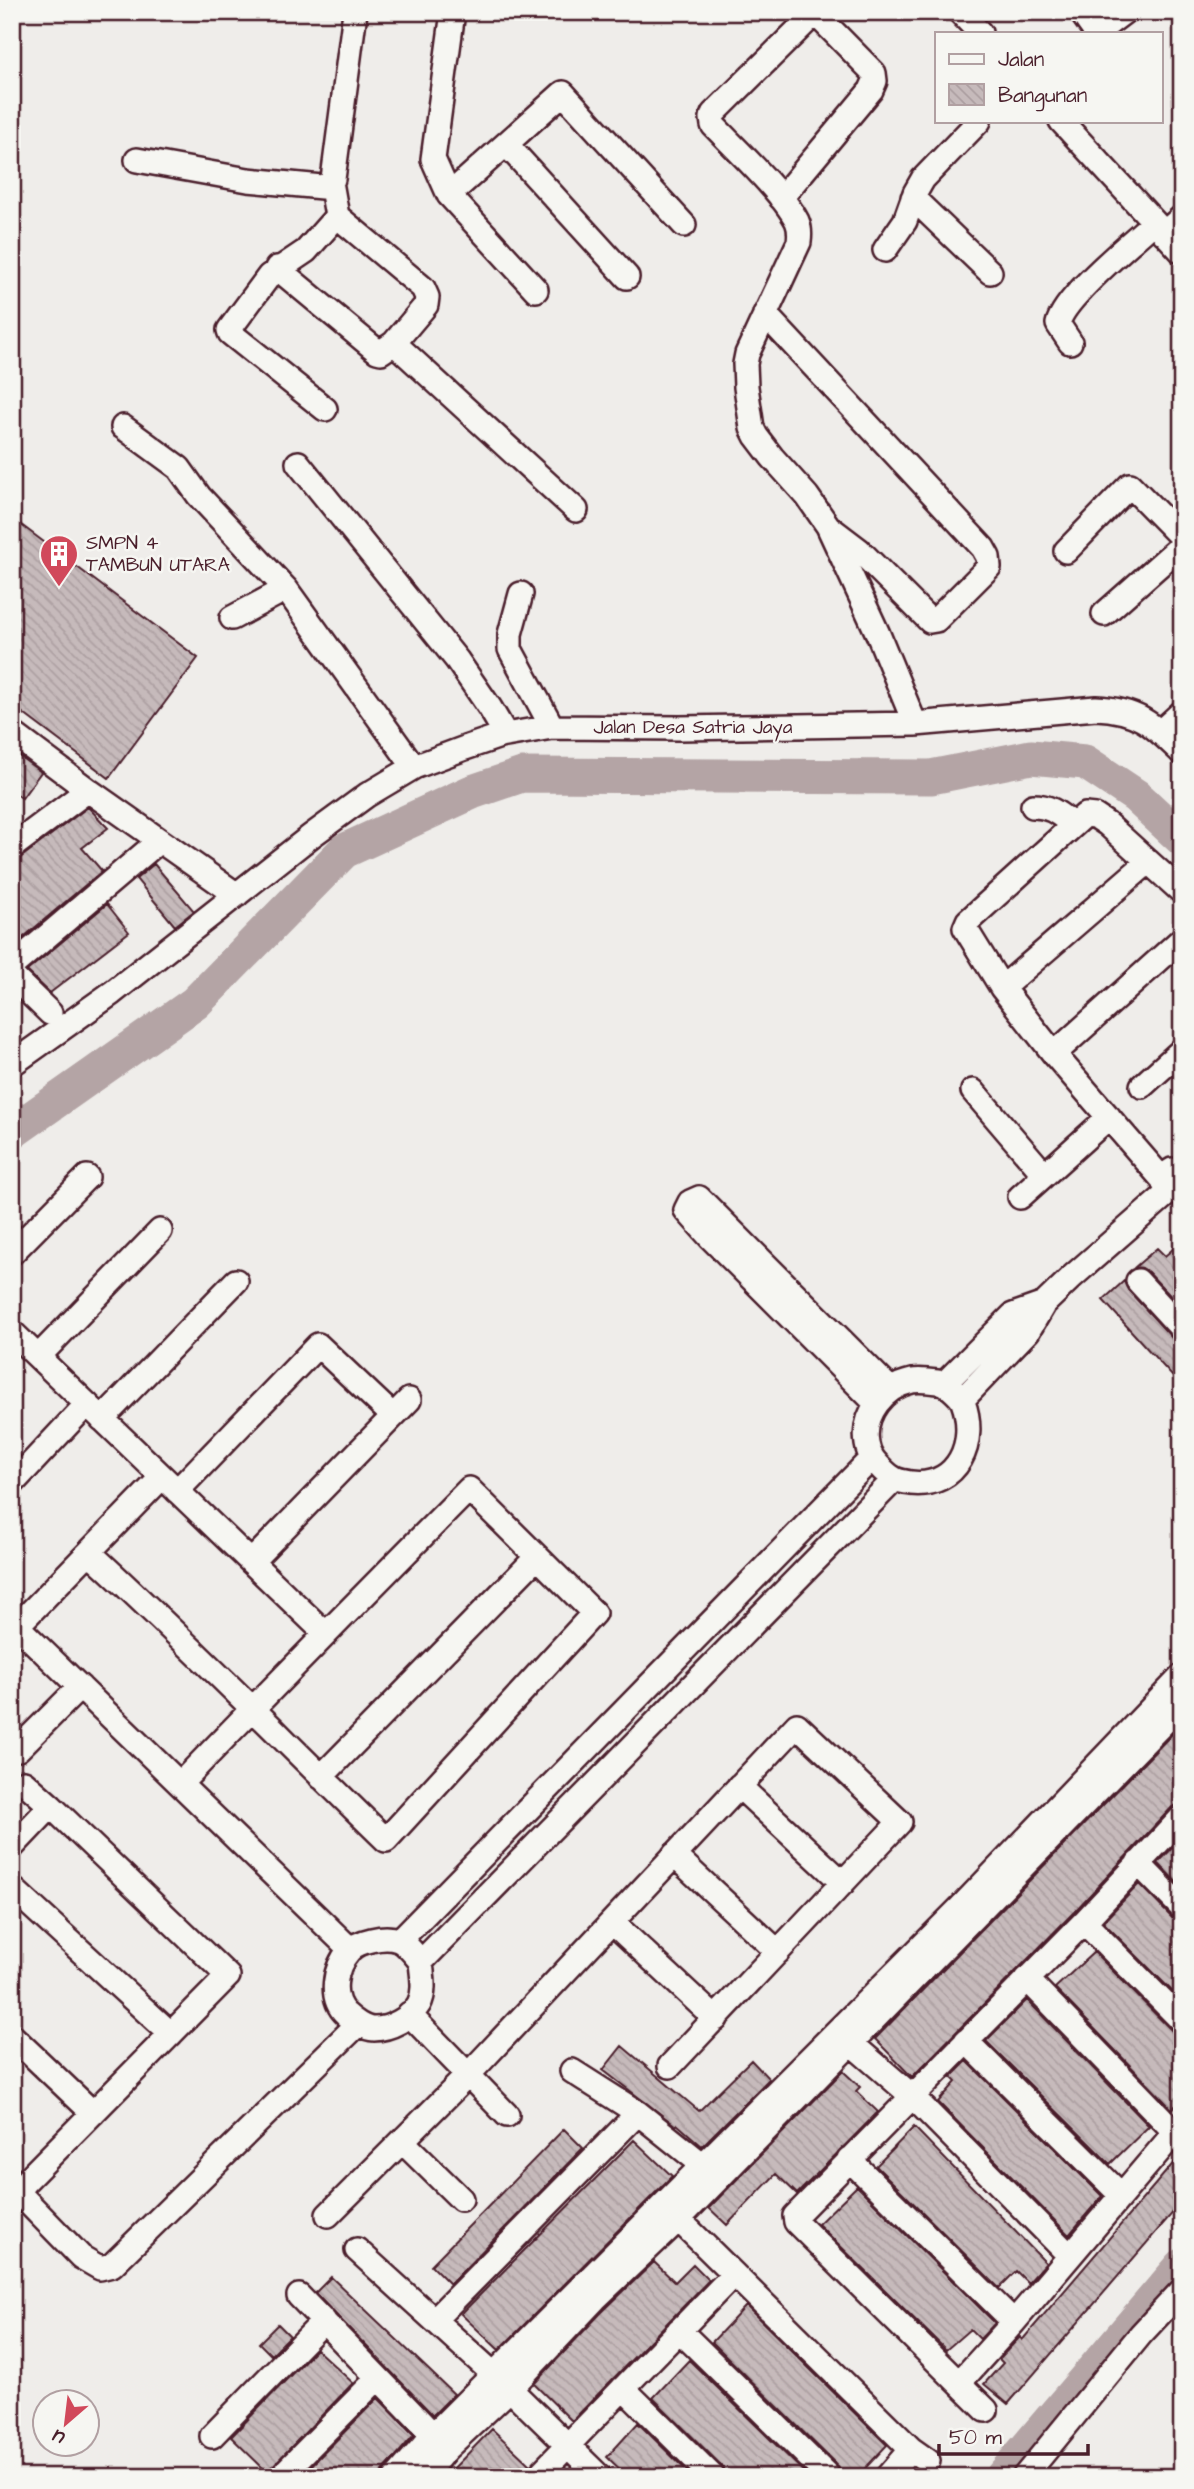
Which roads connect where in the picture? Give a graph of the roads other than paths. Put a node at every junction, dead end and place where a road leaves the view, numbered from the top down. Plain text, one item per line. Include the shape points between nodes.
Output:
1 (355, 12) edge
2 (453, 12) edge
3 (814, 12) edge
4 (960, 12) edge
5 (1081, 12) edge
6 (1124, 12) edge
7 (979, 32) edge
8 (1095, 32) edge
9 (1097, 32) edge
10 (978, 122) edge
11 (1063, 122) edge
12 (506, 144) junction
13 (137, 160) dead end
14 (331, 183) junction
15 (449, 195) junction
16 (780, 198) junction
17 (913, 198) junction
18 (337, 216) junction
19 (1182, 217) edge
20 (684, 225) dead end
21 (1159, 227) junction
22 (885, 250) dead end
23 (1182, 252) edge
24 (277, 268) junction
25 (990, 272) dead end
26 (627, 278) dead end
27 (536, 290) dead end
28 (765, 314) junction
29 (1070, 342) dead end
30 (394, 343) junction
31 (325, 409) dead end
32 (123, 426) dead end
33 (298, 463) dead end
34 (576, 510) dead end
35 (828, 526) junction
36 (1182, 538) edge
37 (1182, 545) edge
38 (1066, 551) dead end
39 (286, 589) junction
40 (521, 594) dead end
41 (1104, 614) dead end
42 (232, 618) dead end
43 (1182, 712) edge
44 (915, 724) junction
45 (552, 727) junction
46 (1160, 732) junction
47 (12, 733) edge
48 (506, 735) junction
49 (1182, 753) edge
50 (414, 767) junction
51 (88, 789) junction
52 (1033, 806) dead end
53 (1072, 824) junction
54 (159, 841) junction
55 (13, 845) edge
56 (1148, 862) junction
57 (1182, 892) edge
58 (237, 895) junction
59 (1182, 939) edge
60 (12, 966) edge
61 (12, 976) edge
62 (1002, 988) junction
63 (50, 1013) dead end
64 (1182, 1050) edge
65 (1054, 1054) junction
66 (12, 1064) edge
67 (1142, 1086) dead end
68 (973, 1091) dead end
69 (1109, 1117) junction
70 (1044, 1174) junction
71 (87, 1177) dead end
72 (1176, 1183) edge
73 (1020, 1197) dead end
74 (160, 1231) dead end
75 (12, 1253) edge
76 (236, 1281) dead end
77 (1138, 1282) dead end
78 (1044, 1304) junction
79 (1182, 1329) edge
80 (12, 1332) edge
81 (38, 1357) junction
82 (945, 1383) junction
83 (883, 1396) junction
84 (962, 1400) junction
85 (95, 1411) junction
86 (871, 1458) junction
87 (16, 1473) edge
88 (893, 1481) junction
89 (170, 1484) junction
90 (89, 1552) junction
91 (537, 1557) junction
92 (251, 1562) junction
93 (15, 1628) edge
94 (325, 1633) junction
95 (1182, 1676) edge
96 (80, 1687) junction
97 (1182, 1704) edge
98 (253, 1708) junction
99 (18, 1749) dead end
100 (321, 1777) junction
101 (24, 1782) dead end
102 (180, 1784) junction
103 (739, 1786) junction
104 (1089, 1787) junction
105 (51, 1806) junction
106 (1182, 1817) edge
107 (12, 1847) edge
108 (674, 1855) junction
109 (1139, 1863) junction
110 (843, 1883) junction
111 (12, 1888) edge
112 (1182, 1908) edge
113 (612, 1922) junction
114 (1084, 1922) junction
115 (400, 1940) junction
116 (350, 1949) junction
117 (778, 1952) junction
118 (421, 1962) junction
119 (1027, 1979) junction
120 (409, 2014) junction
121 (716, 2019) junction
122 (1182, 2021) edge
123 (358, 2024) junction
124 (171, 2034) junction
125 (12, 2036) edge
126 (844, 2037) junction
127 (966, 2041) junction
128 (670, 2067) dead end
129 (572, 2071) dead end
130 (468, 2075) junction
131 (912, 2096) junction
132 (93, 2113) junction
133 (638, 2113) junction
134 (507, 2115) dead end
135 (1178, 2128) edge
136 (402, 2141) junction
137 (849, 2159) junction
138 (703, 2165) junction
139 (14, 2191) edge
140 (1121, 2194) junction
141 (461, 2199) dead end
142 (671, 2212) junction
143 (328, 2215) dead end
144 (356, 2250) dead end
145 (1070, 2256) junction
146 (734, 2274) junction
147 (1182, 2290) edge
148 (299, 2296) dead end
149 (433, 2320) junction
150 (324, 2321) junction
151 (1014, 2322) junction
152 (679, 2330) junction
153 (379, 2378) junction
154 (502, 2382) junction
155 (959, 2384) junction
156 (623, 2388) junction
157 (986, 2410) dead end
158 (212, 2436) dead end
159 (440, 2442) junction
160 (568, 2445) junction
161 (280, 2477) edge
162 (396, 2477) edge
163 (423, 2477) edge
164 (537, 2477) edge
165 (600, 2477) edge
166 (713, 2477) edge
167 (829, 2477) edge
168 (887, 2477) edge
169 (1024, 2477) edge

1 - 14 street
2 - 15 street via 433,159
3 - 16 street via 874,73 875,81
3 - 16 street via 712,118 713,125
4 - 7 street
5 - 8 street
6 - 9 street
10 - 17 street via 928,173
11 - 21 street
12 - 15 street
12 - 20 street via 563,93
12 - 26 street
13 - 14 street via 248,180 322,187
14 - 18 street
15 - 27 street
16 - 28 street via 796,220 799,242
17 - 22 street via 905,221
17 - 25 street
18 - 24 street via 306,251
18 - 30 street via 426,293 426,305
19 - 21 street
21 - 23 street
21 - 29 street via 1102,269 1062,313 1059,324
24 - 30 street via 377,351
24 - 31 street via 229,332
28 - 35 street via 745,364 752,428
28 - 35 street via 983,548 989,567 930,621 859,550
30 - 34 street
32 - 39 street via 179,468 198,496
33 - 48 street via 457,660
35 - 44 street
36 - 38 street via 1130,485
37 - 41 street
39 - 42 street
39 - 50 street
40 - 45 street via 510,649
43 - 46 street
44 - 45 street, Jalan Desa Satria Jaya
44 - 46 street, Jalan Desa Satria Jaya via 1096,708 1133,713
45 - 48 street, Jalan Desa Satria Jaya
46 - 49 street, Jalan Desa Satria Jaya
47 - 51 street
48 - 50 street, Jalan Desa Satria Jaya
50 - 58 street, Jalan Desa Satria Jaya via 333,819
51 - 54 street
51 - 55 street
52 - 53 street via 1052,809
53 - 56 street via 1085,815 1095,816
53 - 62 street via 965,925
54 - 58 street
54 - 60 street
56 - 57 street
56 - 62 street
58 - 66 street, Jalan Desa Satria Jaya
59 - 65 street
61 - 63 street
62 - 65 street
64 - 67 street
65 - 69 street
68 - 70 street
69 - 70 street
69 - 72 street
70 - 73 street
71 - 75 street
72 - 78 street
74 - 81 street
76 - 85 street
77 - 79 street
78 - 82 street via 1013,1315
78 - 84 street via 1028,1331
80 - 81 street
81 - 85 street
82 - 83 street via 914,1381
82 - 84 street
83 - 83 street via 699,1198 690,1202 686,1210 710,1237
83 - 86 street via 867,1425
84 - 88 street via 968,1432 963,1457 949,1475 926,1485
85 - 87 street
85 - 89 street
86 - 88 street
86 - 115 street
88 - 118 street
89 - 90 street
89 - 92 street
89 - 92 street via 318,1345 401,1408
90 - 93 street
90 - 98 street
91 - 94 street via 469,1489
91 - 100 street
91 - 100 street via 594,1614 386,1840
92 - 94 street
93 - 96 street
94 - 98 street
95 - 104 street
96 - 99 street
96 - 102 street
97 - 104 street
98 - 100 street
98 - 102 street
101 - 105 street
102 - 116 street
103 - 108 street
103 - 110 street
103 - 110 street via 797,1725 853,1777 900,1822
104 - 126 street
105 - 107 street
105 - 124 street via 228,1976
106 - 109 street
108 - 113 street
108 - 117 street
109 - 112 street
109 - 114 street
110 - 117 street
111 - 124 street
113 - 121 street
113 - 130 street
114 - 119 street
114 - 122 street
115 - 116 street via 380,1937
115 - 118 street
116 - 123 street via 336,1973 336,2001
117 - 121 street
118 - 120 street via 419,2004
119 - 127 street
119 - 135 street
120 - 123 street via 401,2022 373,2029
120 - 130 street
121 - 128 street
123 - 139 street via 112,2265 100,2269 81,2257
124 - 132 street
125 - 132 street
126 - 131 street
126 - 138 street
126 - 142 street
127 - 131 street
127 - 140 street
129 - 133 street
130 - 134 street
130 - 136 street
131 - 137 street
131 - 145 street
132 - 139 street
133 - 138 street
133 - 149 street
135 - 140 street
136 - 141 street
136 - 143 street
137 - 151 street
137 - 155 street via 795,2219
138 - 142 street
140 - 145 street
142 - 146 street
142 - 154 street via 595,2299
144 - 149 street
145 - 151 street
146 - 152 street
146 - 168 street via 920,2455
147 - 169 street
148 - 150 street
149 - 154 street
150 - 153 street
150 - 158 street
151 - 155 street
152 - 156 street
152 - 167 street
153 - 159 street
153 - 161 street
154 - 159 street
154 - 160 street
155 - 157 street
156 - 160 street
156 - 166 street
159 - 162 street
159 - 163 street
160 - 164 street
160 - 165 street

